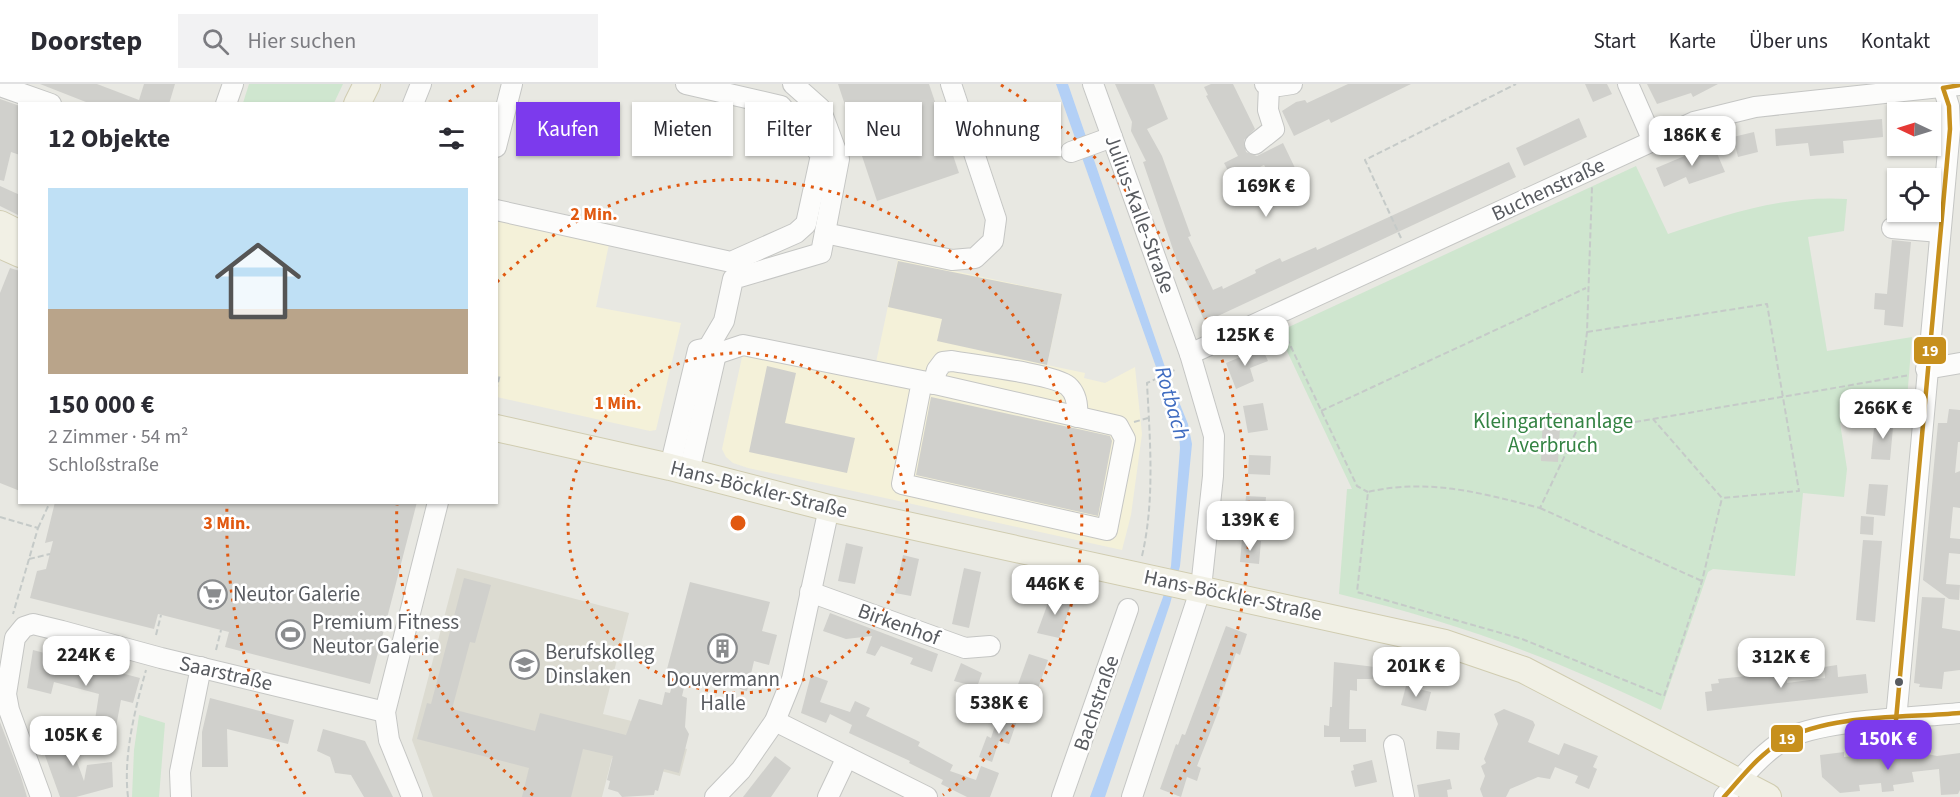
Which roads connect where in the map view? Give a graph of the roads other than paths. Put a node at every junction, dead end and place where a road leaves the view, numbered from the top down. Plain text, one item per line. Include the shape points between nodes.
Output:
1 (233, 84) edge
2 (367, 84) edge
3 (420, 84) edge
4 (512, 84) edge
5 (686, 84) edge
6 (793, 84) edge
7 (951, 84) edge
8 (1093, 84) edge
9 (1292, 84) edge
10 (1628, 84) edge
11 (1267, 85) edge
12 (0, 86) edge
13 (1948, 86) edge
14 (45, 102) edge
15 (227, 102) edge
16 (358, 102) edge
17 (414, 102) edge
18 (498, 139) edge
19 (1104, 140) junction
20 (1653, 141) junction
21 (1255, 144) dead end
22 (1071, 152) dead end
23 (498, 211) edge
24 (0, 225) edge
25 (1892, 228) dead end
26 (1940, 232) junction
27 (18, 233) edge
28 (825, 233) junction
29 (0, 245) edge
30 (18, 253) edge
31 (732, 270) junction
32 (707, 351) junction
33 (1190, 354) junction
34 (1960, 363) edge
35 (1926, 371) junction
36 (927, 383) junction
37 (1077, 417) junction
38 (498, 428) edge
39 (680, 470) junction
40 (437, 504) edge
41 (829, 508) junction
42 (1192, 587) junction
43 (810, 592) junction
44 (1128, 609) dead end
45 (990, 646) dead end
46 (201, 667) junction
47 (385, 712) junction
48 (1960, 714) edge
49 (1896, 720) junction
50 (775, 721) junction
51 (1394, 745) dead end
52 (847, 757) junction
53 (1732, 789) edge
54 (41, 797) edge
55 (181, 797) edge
56 (412, 797) edge
57 (715, 797) edge
58 (828, 797) edge
59 (927, 797) edge
60 (1062, 797) edge
61 (1132, 797) edge
62 (1404, 797) edge
63 (1768, 797) edge

1 - 15 street
2 - 16 main road
3 - 17 street
4 - 18 street
5 - 31 street via 781,106 821,155 806,224 796,234
6 - 28 street via 820,108 839,159
7 - 28 street via 996,219 993,241 975,258 952,260
8 - 19 street, Julius-Kalle-Straße
9 - 11 street
10 - 20 street
11 - 21 street via 1274,129
12 - 14 street
13 - 20 street, Buchenstraße via 1725,112
13 - 26 street via 1950,129
19 - 22 street
19 - 33 street, Julius-Kalle-Straße
20 - 33 street, Buchenstraße
23 - 31 street
24 - 27 main road
25 - 26 street
26 - 35 street
28 - 31 street via 821,253
29 - 30 main road
31 - 32 street via 724,321
32 - 36 street via 743,345
32 - 39 street
33 - 42 street, Julius-Kalle-Straße via 1214,436 1214,476
34 - 35 street
35 - 49 street
36 - 37 street
36 - 37 street via 943,362 952,361 1049,379 1068,387 1075,396
36 - 37 street via 902,484 1107,530 1125,439 1118,426
38 - 39 main road, Hans-Böckler-Straße
39 - 41 main road, Hans-Böckler-Straße
40 - 47 street
41 - 42 main road, Hans-Böckler-Straße via 1149,569
41 - 43 street
42 - 53 main road, Hans-Böckler-Straße via 1445,643 1524,670
42 - 61 street, Julius-Kalle-Straße
43 - 45 street, Birkenhof via 966,648
43 - 50 street via 792,679
44 - 60 street, Bachstraße
46 - 47 street, Saarstraße
46 - 54 street, Saarstraße via 33,624 24,627 15,638 6,694
46 - 55 street via 180,772
47 - 56 street via 389,740
48 - 49 street
49 - 53 street via 1808,729 1783,741
50 - 52 street
50 - 57 street via 741,770
51 - 62 street
52 - 58 street
52 - 59 street
53 - 63 main road, Hans-Böckler-Straße

